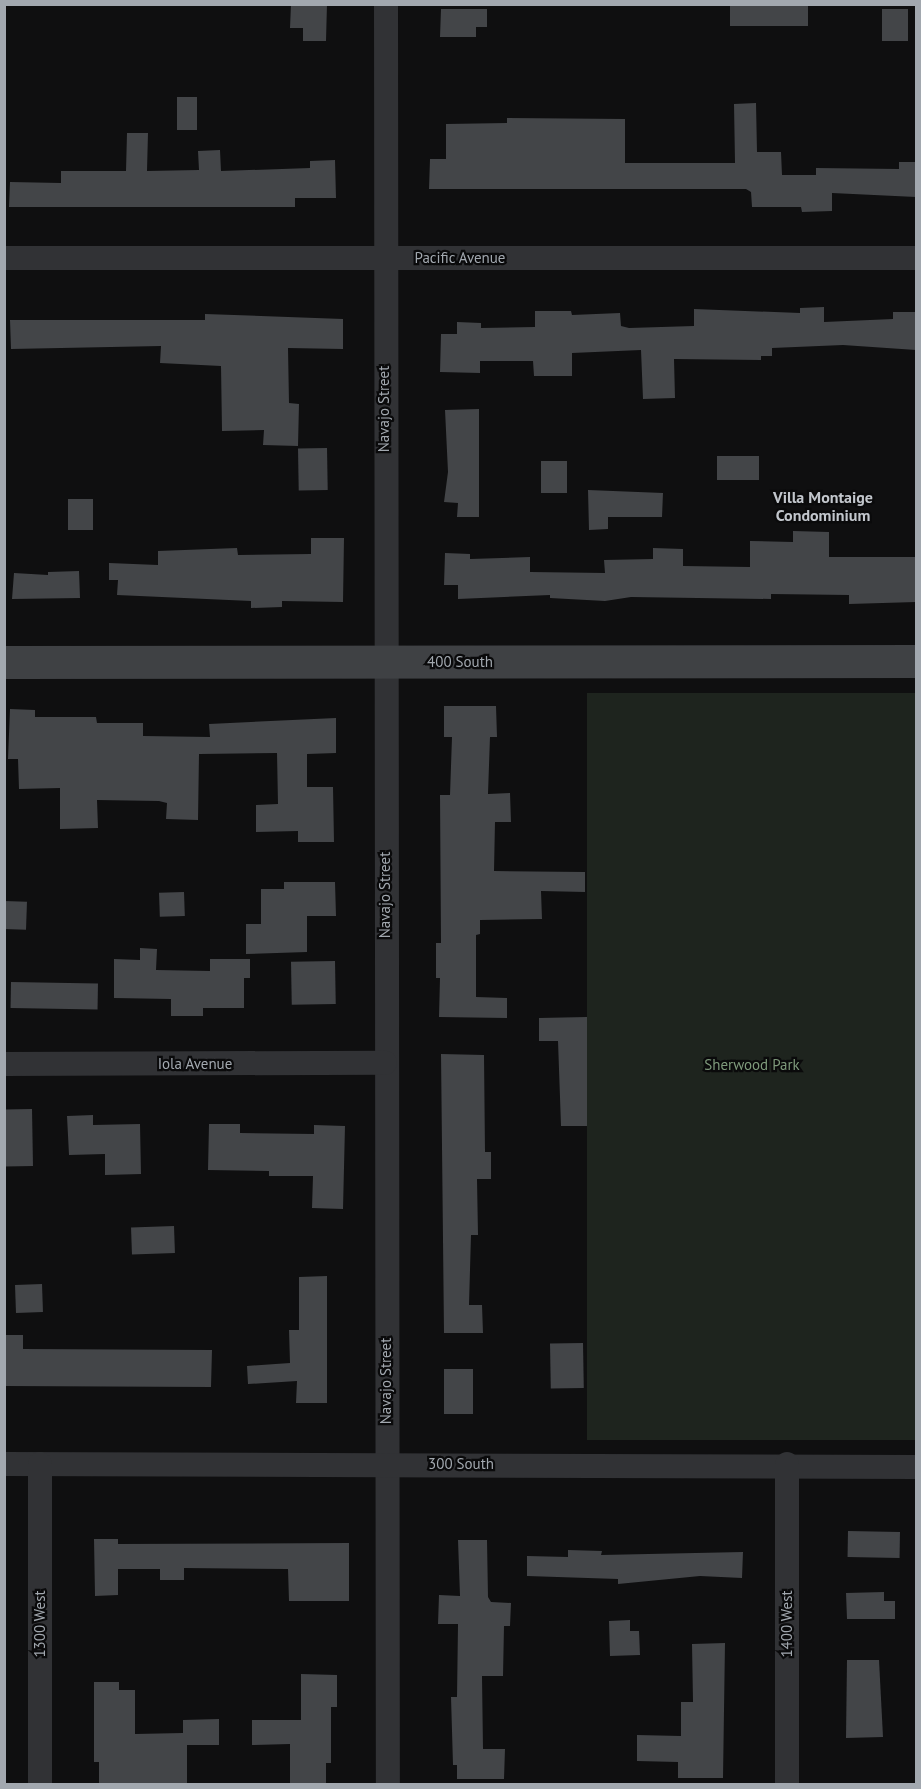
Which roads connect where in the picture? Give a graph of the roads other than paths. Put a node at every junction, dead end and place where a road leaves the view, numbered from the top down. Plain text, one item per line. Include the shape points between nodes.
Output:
1 (386, 4) edge
2 (4, 258) edge
3 (385, 258) junction
4 (916, 258) edge
5 (384, 661) junction
6 (4, 662) edge
7 (916, 662) edge
8 (385, 1063) junction
9 (4, 1064) edge
10 (4, 1464) edge
11 (40, 1464) junction
12 (387, 1464) junction
13 (787, 1464) junction
14 (916, 1467) edge
15 (40, 1785) edge
16 (388, 1785) edge
17 (787, 1785) edge

1 - 3 street, Navajo Street
2 - 3 street, Pacific Avenue
3 - 4 street, Pacific Avenue
3 - 5 street, Navajo Street
5 - 6 main road, 400 South
5 - 7 main road, 400 South
5 - 8 street, Navajo Street
8 - 9 street, Iola Avenue
8 - 12 street, Navajo Street
10 - 11 street, 300 South
11 - 12 street, 300 South
11 - 15 street, 1300 West
12 - 13 street, 300 South
12 - 16 street, Navajo Street
13 - 14 street, 300 South
13 - 17 street, 1400 West

